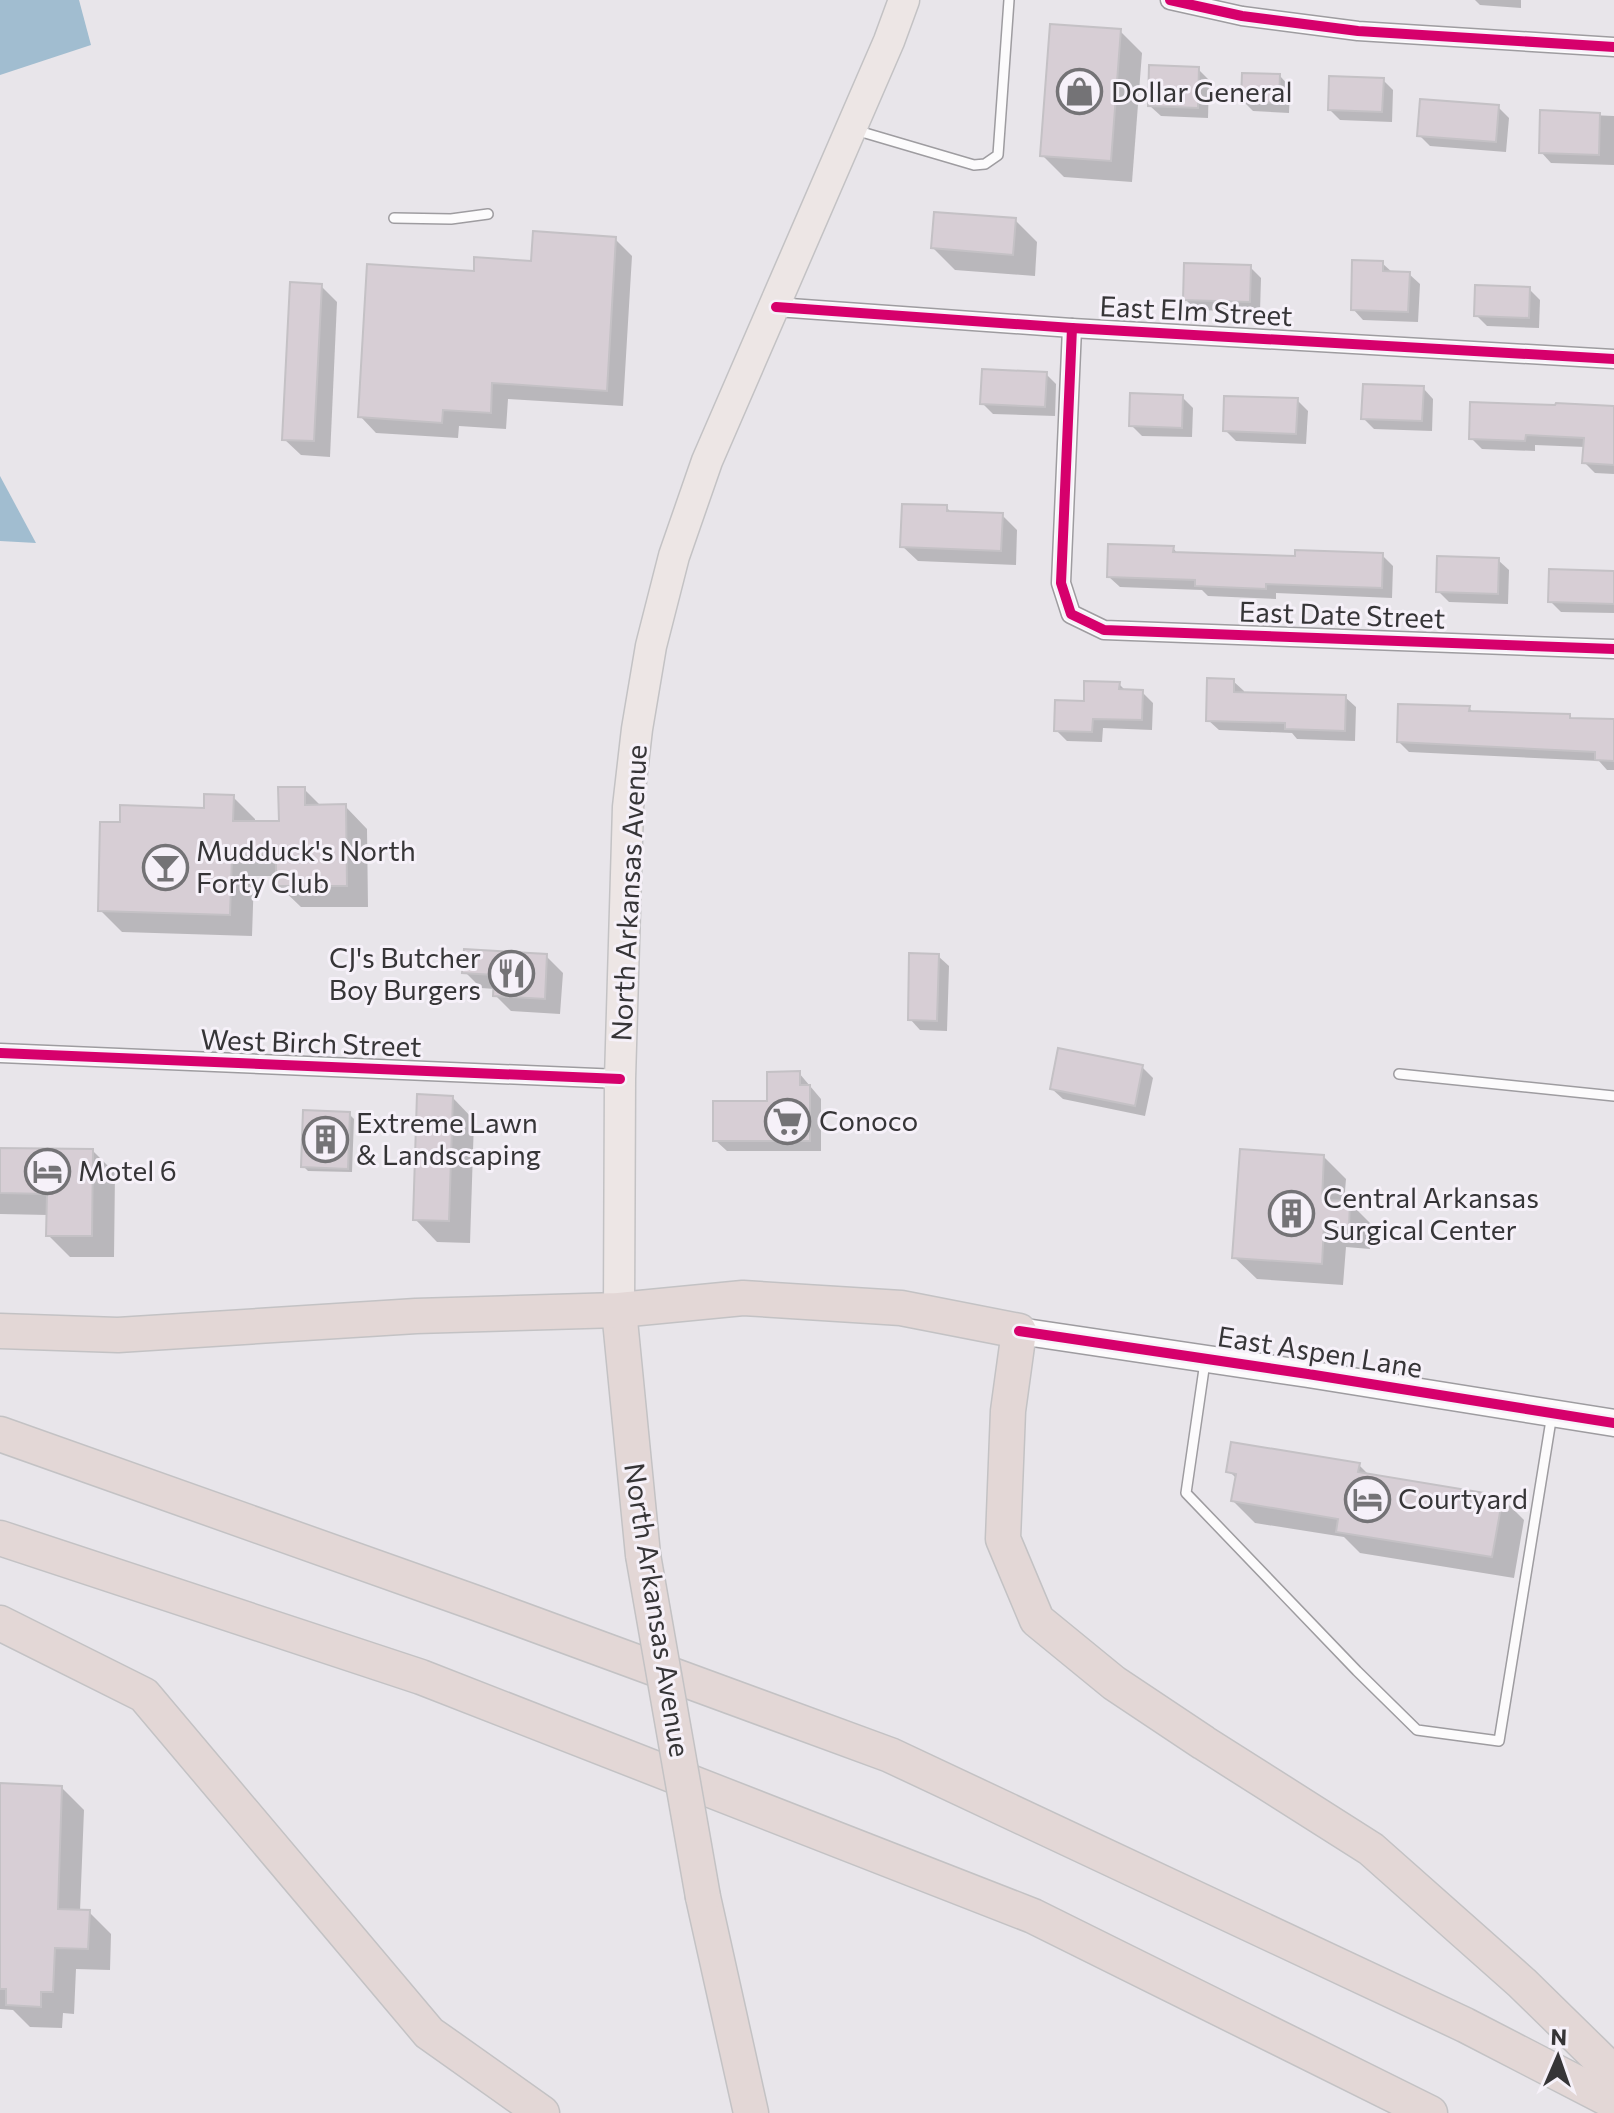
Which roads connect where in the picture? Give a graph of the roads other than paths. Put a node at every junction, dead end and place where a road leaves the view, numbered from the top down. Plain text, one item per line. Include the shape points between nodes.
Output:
1 (904, 0) edge
2 (1009, 0) edge
3 (1170, 0) edge
4 (1614, 47) edge
5 (851, 129) junction
6 (488, 214) dead end
7 (394, 218) dead end
8 (776, 307) junction
9 (1072, 328) junction
10 (1614, 359) edge
11 (1614, 649) edge
12 (0, 1053) edge
13 (1399, 1074) dead end
14 (620, 1079) junction
15 (1614, 1096) edge
16 (619, 1310) junction
17 (0, 1331) edge
18 (1019, 1331) junction
19 (1205, 1359) junction
20 (1552, 1413) junction
21 (1614, 1423) edge
22 (0, 1434) edge
23 (0, 1538) edge
24 (0, 1623) edge
25 (1614, 2073) edge
26 (1614, 2102) edge
27 (542, 2113) edge
28 (751, 2113) edge
29 (1430, 2113) edge

1 - 5 main road, North Arkansas Avenue
2 - 5 lane via 998,155 974,165
3 - 4 street via 1242,16 1358,31
5 - 8 main road, North Arkansas Avenue
6 - 7 lane
8 - 9 street, East Elm Street
8 - 14 main road, North Arkansas Avenue via 707,461 674,556 651,646 628,807
9 - 10 street, East Elm Street
9 - 11 street, East Date Street via 1061,583 1071,614 1104,630
12 - 14 street, West Birch Street
13 - 15 lane
14 - 16 main road, North Arkansas Avenue
16 - 17 highway, East Aspen Lane via 416,1316 118,1335
16 - 18 highway, East Aspen Lane via 743,1298 901,1308
16 - 28 highway, North Arkansas Avenue, bridge via 643,1555 703,1897
18 - 19 street, East Aspen Lane
18 - 25 highway via 1008,1411 1003,1539 1037,1620 1114,1683 1371,1849
19 - 20 street, East Aspen Lane
19 - 20 lane via 1186,1493 1417,1730 1499,1741
20 - 21 street, East Aspen Lane
22 - 26 highway via 890,1755 1465,2025
23 - 29 highway via 421,1677 1033,1916
24 - 27 highway via 144,1695 429,2033

